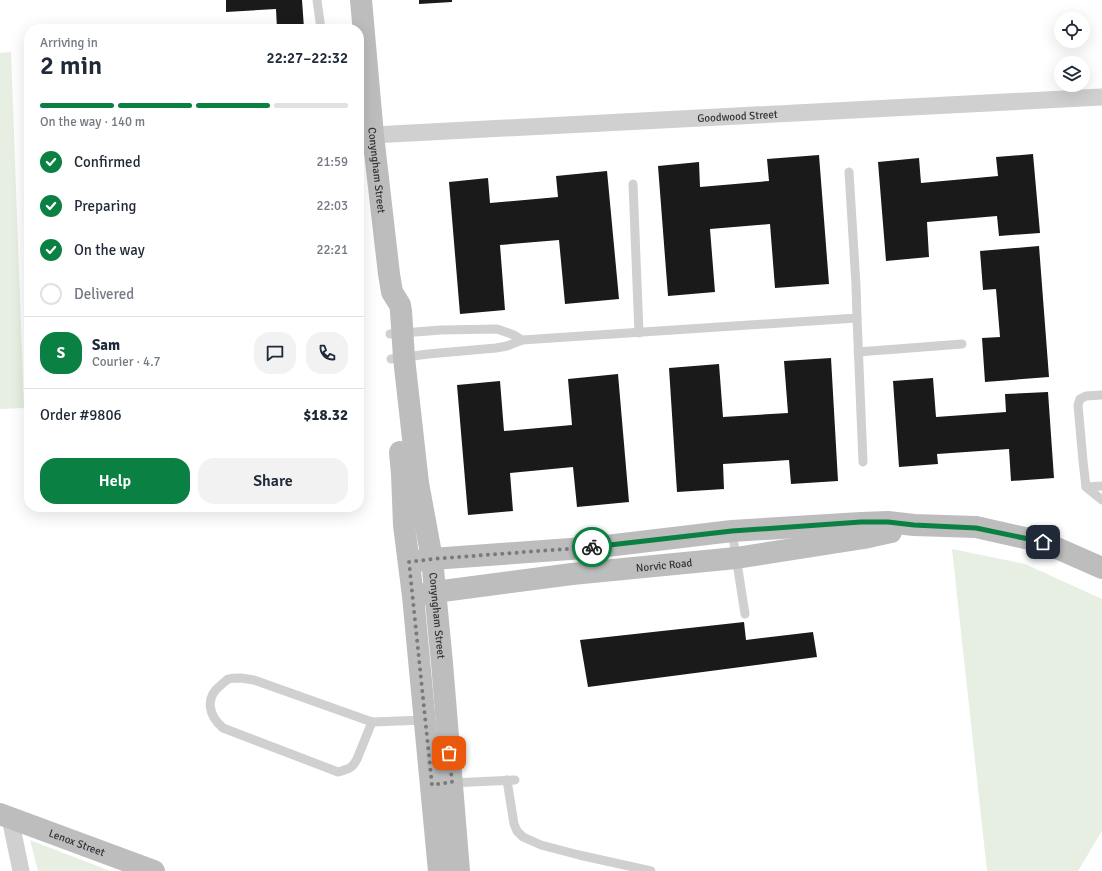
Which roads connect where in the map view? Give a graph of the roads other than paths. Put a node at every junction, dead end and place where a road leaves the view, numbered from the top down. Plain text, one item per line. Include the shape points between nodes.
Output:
1 (317, 0) edge
2 (361, 0) edge
3 (320, 24) edge
4 (362, 24) edge
5 (364, 87) edge
6 (1102, 97) edge
7 (370, 129) junction
8 (849, 172) dead end
9 (634, 184) dead end
10 (857, 318) junction
11 (638, 332) junction
12 (396, 334) junction
13 (522, 340) junction
14 (962, 344) dead end
15 (858, 352) junction
16 (398, 358) junction
17 (1102, 395) edge
18 (863, 462) dead end
19 (1102, 486) edge
20 (1086, 487) junction
21 (1102, 500) edge
22 (914, 525) junction
23 (732, 531) junction
24 (736, 558) junction
25 (432, 559) junction
26 (409, 562) junction
27 (1102, 568) edge
28 (435, 592) junction
29 (413, 596) junction
30 (745, 614) dead end
31 (425, 720) junction
32 (372, 722) junction
33 (442, 784) junction
34 (5, 816) edge
35 (21, 871) edge
36 (154, 871) edge
37 (439, 871) edge
38 (459, 871) edge
39 (651, 871) edge

1 - 3 lane
2 - 4 street, Conyngham Street
5 - 7 street, Conyngham Street
6 - 7 street, Goodwood Street
7 - 12 street, Conyngham Street via 392,292 400,305
8 - 10 lane
9 - 11 lane
10 - 11 lane
10 - 15 lane
11 - 13 lane
12 - 13 lane via 497,329
12 - 16 street, Conyngham Street
13 - 16 lane via 496,348
14 - 15 lane
15 - 18 lane
16 - 25 street, Conyngham Street
16 - 26 street, Conyngham Street via 404,524
17 - 20 lane via 1086,396 1080,399 1078,405
19 - 20 lane
20 - 21 lane
22 - 23 street, Norvic Road via 861,522
22 - 24 street, Norvic Road via 864,538
22 - 27 street, Norvic Road via 976,528 1043,542
23 - 24 lane
23 - 25 street, Norvic Road via 598,547
24 - 28 street, Norvic Road via 572,574
24 - 30 lane
25 - 26 street, Norvic Road
25 - 28 street, Conyngham Street
26 - 29 street, Conyngham Street
28 - 29 street, Norvic Road
28 - 33 street, Conyngham Street via 442,663
29 - 31 street, Conyngham Street
31 - 32 lane
31 - 33 street, Conyngham Street
32 - 32 lane via 354,765 338,772 223,728 213,718 210,699 215,690 229,679 241,678 254,680
33 - 37 street, Conyngham Street
33 - 38 street, Conyngham Street
33 - 39 lane via 511,780 514,824 523,837 579,855
34 - 35 street
34 - 36 street, Lenox Street

